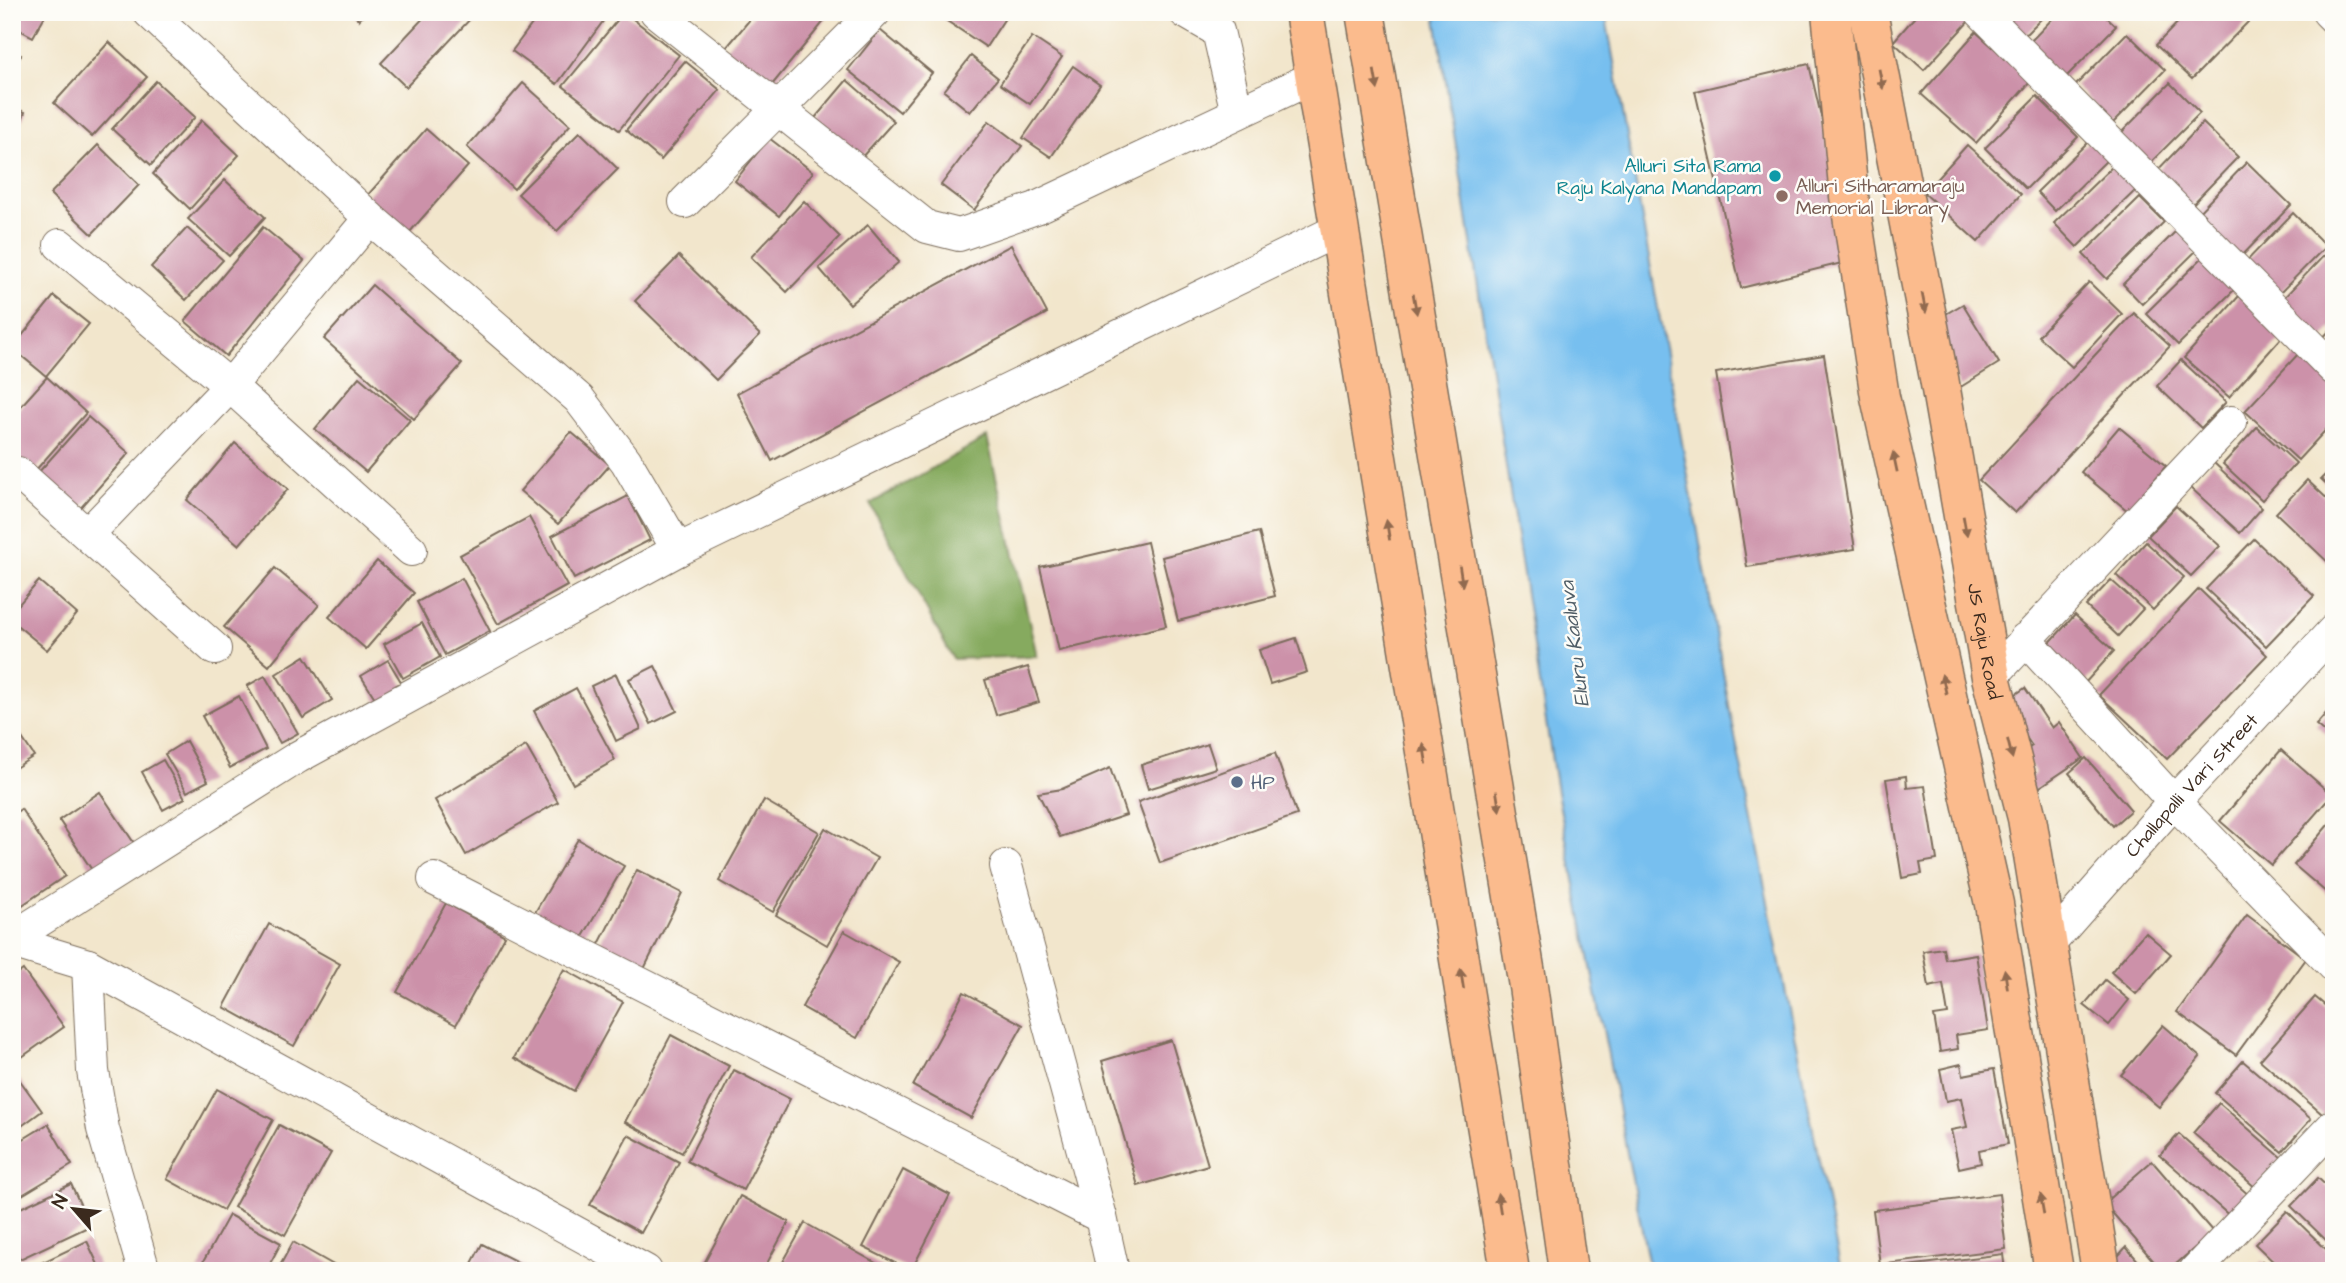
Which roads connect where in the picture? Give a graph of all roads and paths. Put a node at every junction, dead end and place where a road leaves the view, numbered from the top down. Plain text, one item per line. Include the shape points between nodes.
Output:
1 (149, 12) edge
2 (656, 12) edge
3 (874, 12) edge
4 (1185, 12) edge
5 (1304, 12) edge
6 (1365, 12) edge
7 (1858, 12) edge
8 (1868, 12) edge
9 (1981, 12) edge
10 (2328, 12) edge
11 (2334, 18) edge
12 (1832, 26) edge
13 (1314, 77) junction
14 (779, 110) junction
15 (1237, 113) junction
16 (685, 202) dead end
17 (370, 218) junction
18 (1338, 230) junction
19 (61, 245) dead end
20 (2334, 369) edge
21 (230, 386) junction
22 (2231, 422) dead end
23 (18, 473) dead end
24 (88, 534) junction
25 (411, 550) dead end
26 (678, 550) junction
27 (2334, 629) edge
28 (2025, 639) junction
29 (215, 649) dead end
30 (1991, 677) junction
31 (2174, 802) junction
32 (1006, 866) dead end
33 (434, 879) dead end
34 (12, 940) edge
35 (2050, 943) junction
36 (88, 965) junction
37 (2334, 966) edge
38 (2334, 1125) edge
39 (1101, 1217) junction
40 (144, 1271) edge
41 (646, 1271) edge
42 (1113, 1271) edge
43 (1510, 1271) edge
44 (1568, 1271) edge
45 (2054, 1271) edge
46 (2101, 1271) edge
47 (2195, 1271) edge

1 - 17 street
2 - 14 street
3 - 14 street
4 - 15 street via 1219,31
5 - 13 main road
6 -> 44 main road via 1521,945
7 - 12 street
8 -> 30 main road, JS Raju Road
9 - 20 street
10 - 11 street
45 -> 12 main road via 1994,904 1880,397 1849,196
13 - 15 street
13 - 18 main road
14 - 15 street via 927,228 960,235 1036,208
14 - 16 street
17 - 21 street
17 - 26 street via 579,399 626,461
18 - 26 street
43 -> 18 main road
19 - 21 street
21 - 24 street
21 - 25 street
22 - 28 street
23 - 24 street
24 - 29 street
26 - 34 street via 298,758
27 - 31 street, Challapalli Vari Street
28 - 30 street
28 - 31 street
30 -> 35 main road, JS Raju Road via 2027,818
31 - 35 street, Challapalli Vari Street
31 - 37 street
32 - 39 street
33 - 39 street
34 - 36 street
35 - 46 main road, JS Raju Road
36 - 40 street via 93,1070 103,1129
36 - 41 street
38 - 47 street
39 - 42 street

